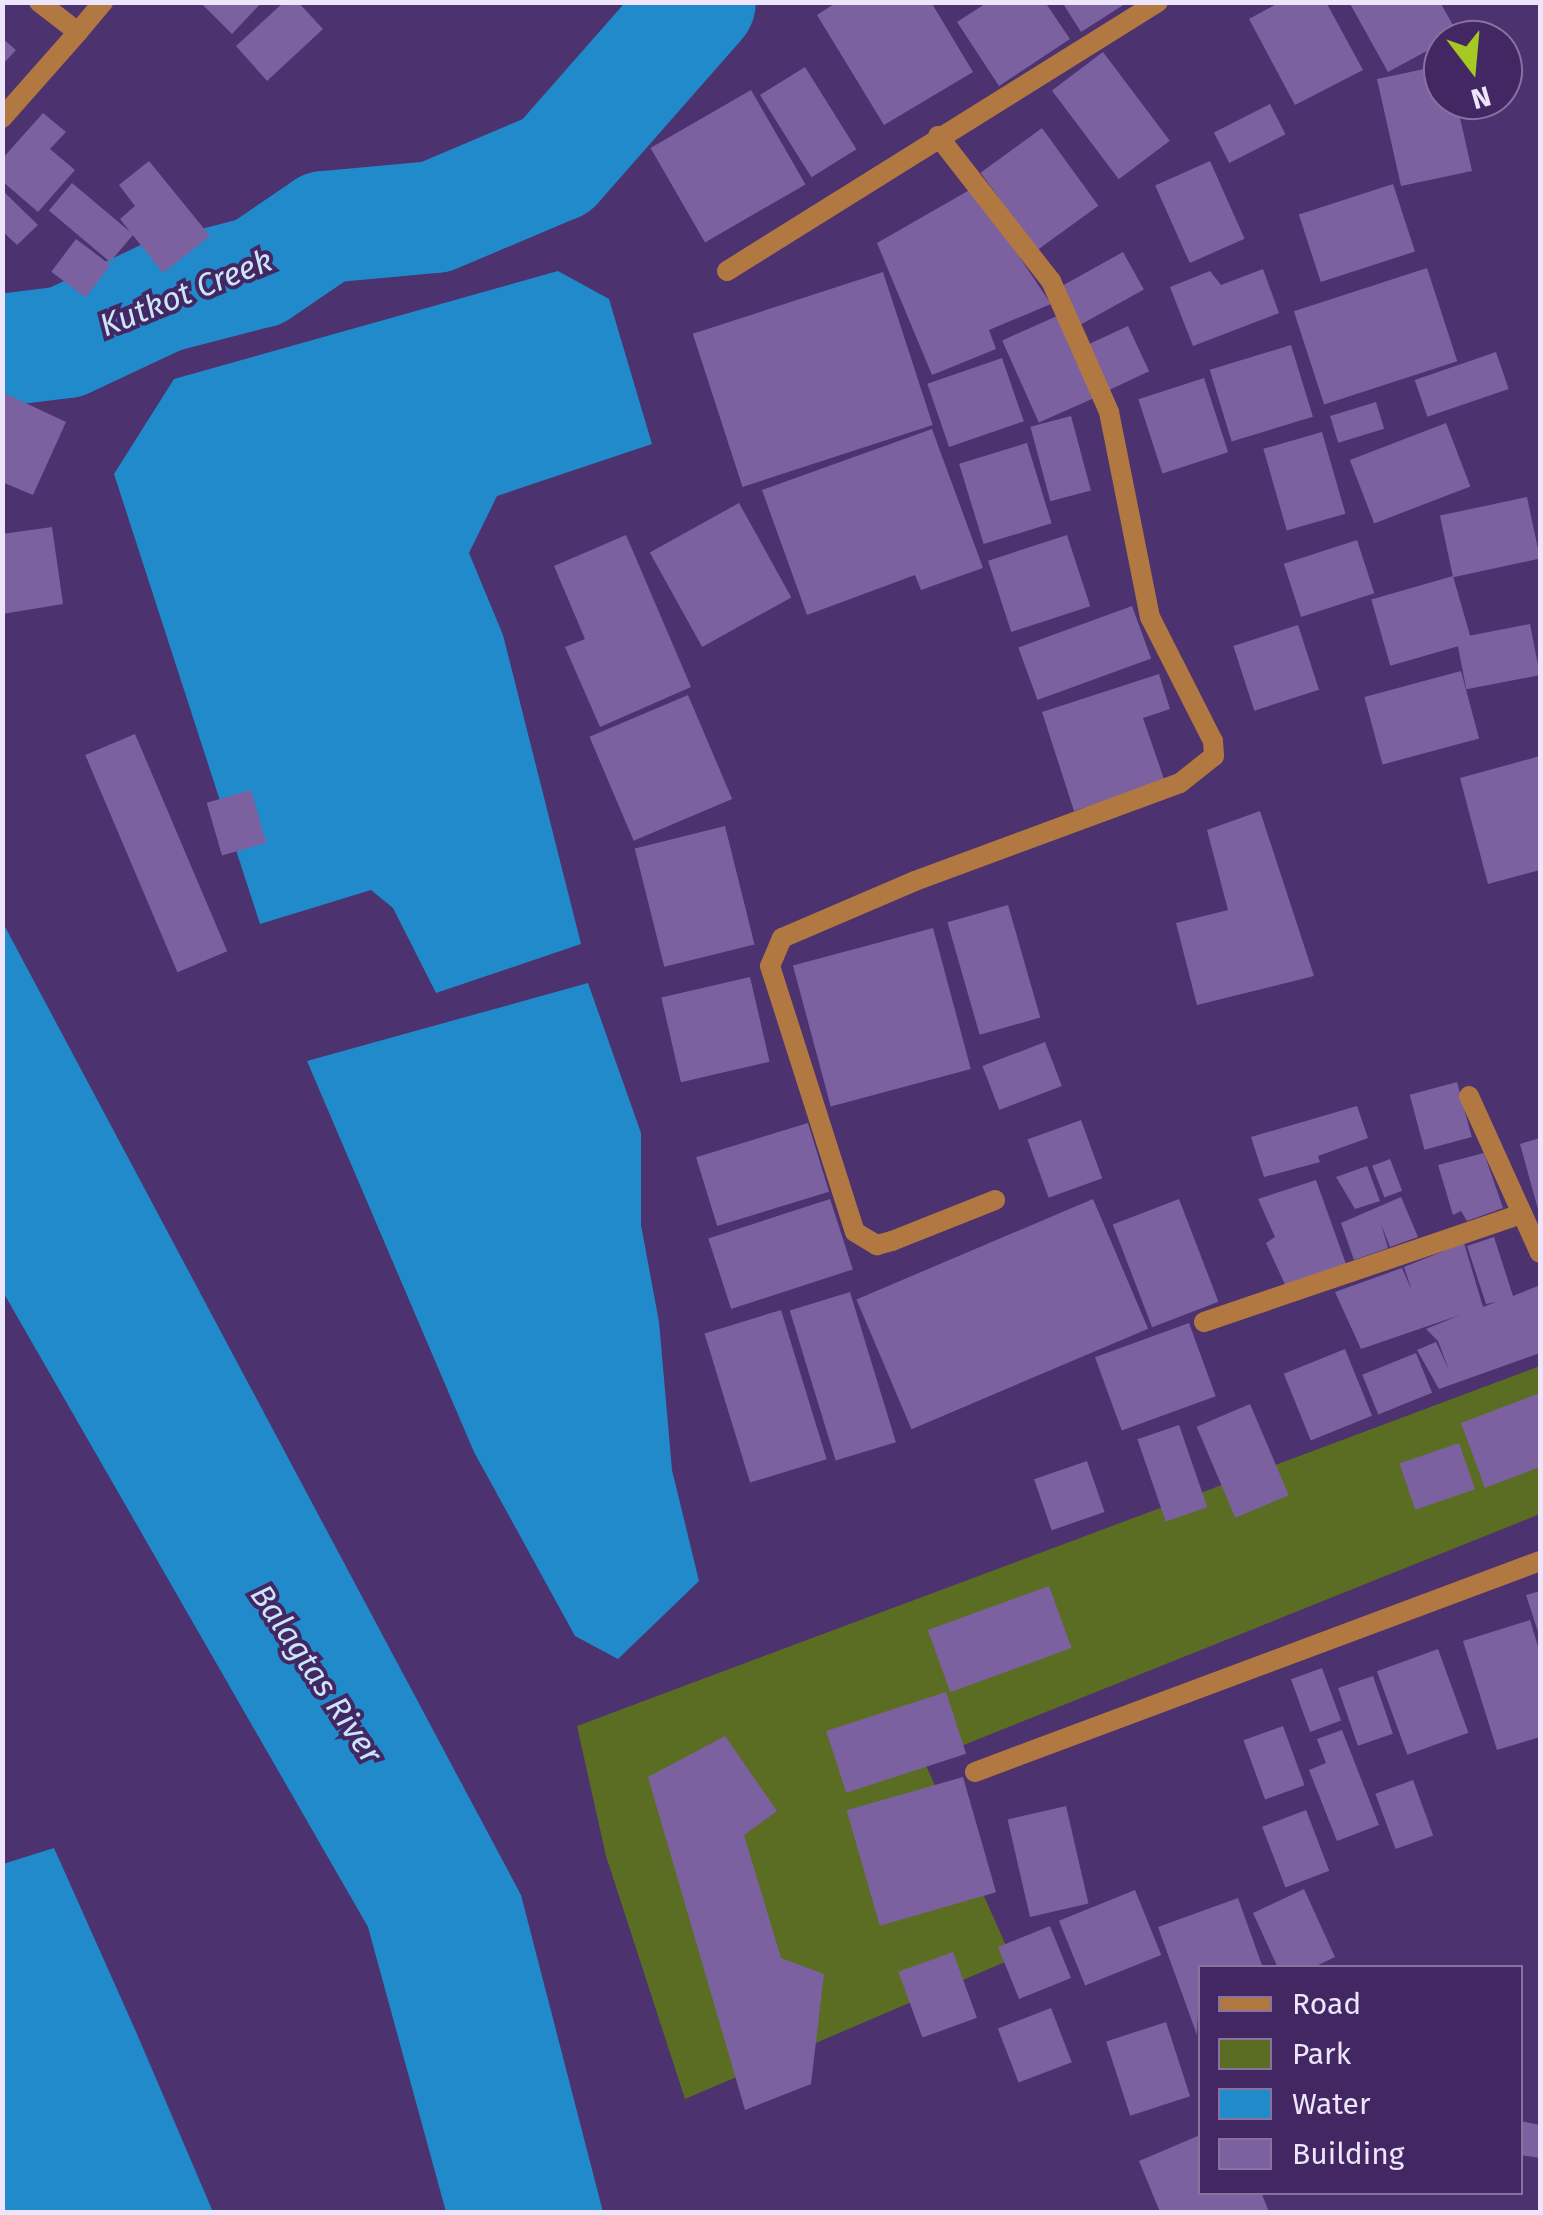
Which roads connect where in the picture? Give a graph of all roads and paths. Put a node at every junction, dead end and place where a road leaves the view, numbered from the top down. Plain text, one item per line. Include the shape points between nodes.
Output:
1 (39, 2) edge
2 (103, 2) edge
3 (1158, 2) edge
4 (78, 32) junction
5 (2, 118) edge
6 (938, 136) junction
7 (728, 272) dead end
8 (1469, 1096) dead end
9 (995, 1200) dead end
10 (1522, 1214) junction
11 (1540, 1253) edge
12 (1204, 1322) dead end
13 (1540, 1560) edge
14 (975, 1772) dead end

1 - 4 street
2 - 4 street
3 - 6 street
4 - 5 street
6 - 7 street
6 - 9 street via 1051,281 1077,339 1109,412 1150,617 1213,741 1214,756 1180,783 782,938 770,966 855,1232 877,1244 892,1242
8 - 10 street
10 - 11 street
10 - 12 street
13 - 14 street

